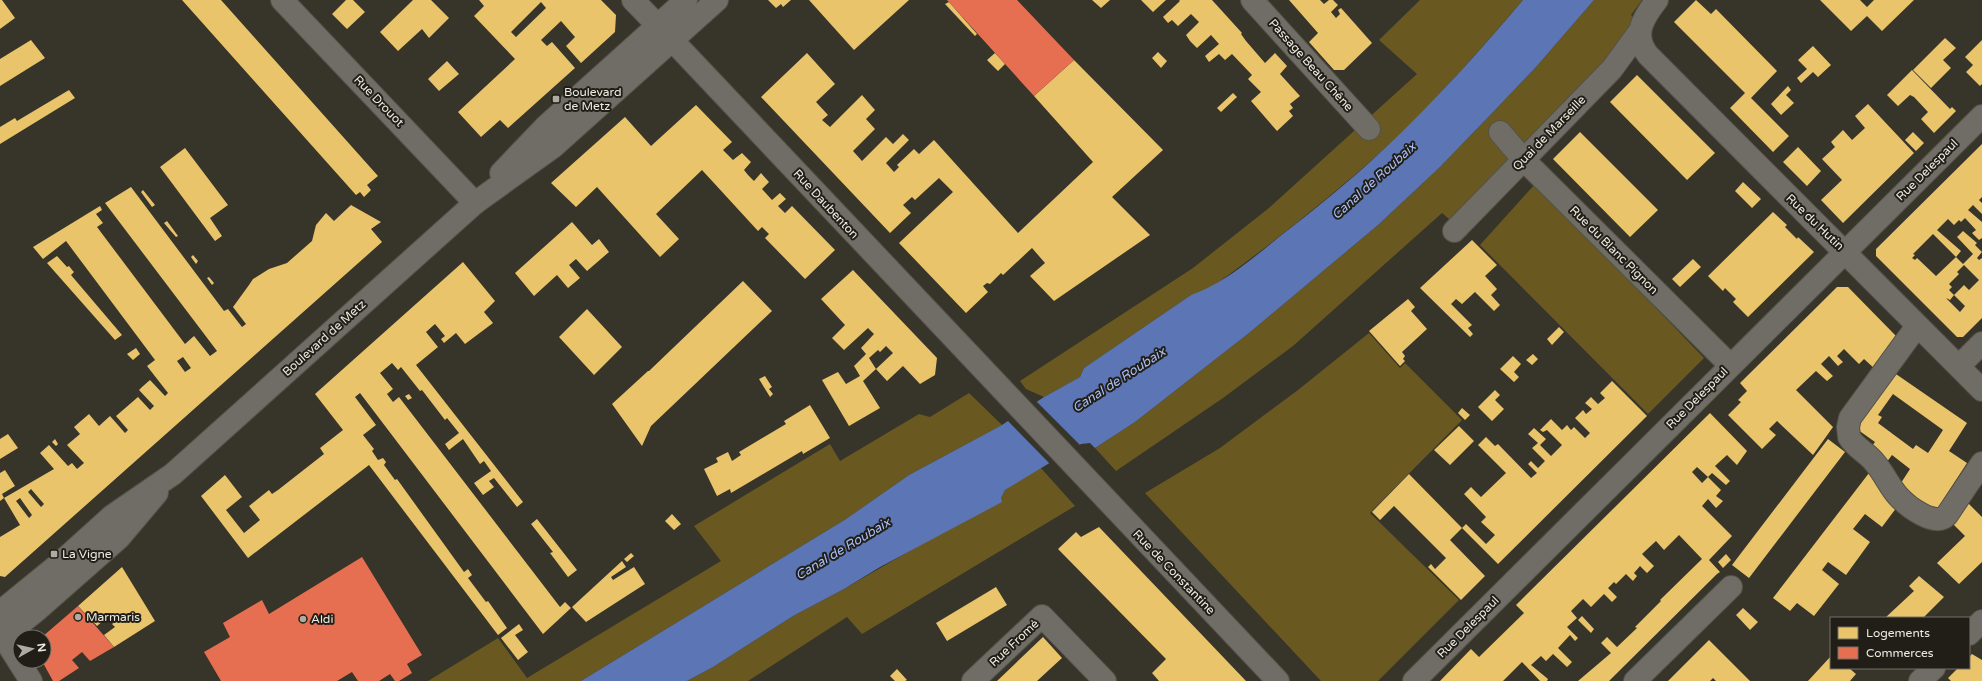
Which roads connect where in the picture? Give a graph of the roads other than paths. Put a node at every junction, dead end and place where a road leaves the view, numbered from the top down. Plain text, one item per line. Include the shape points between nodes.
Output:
1 (282, 0) edge
2 (633, 0) edge
3 (686, 0) edge
4 (717, 0) edge
5 (1252, 0) edge
6 (1657, 0) edge
7 (657, 25) junction
8 (1639, 32) junction
9 (672, 40) junction
10 (1982, 116) edge
11 (1369, 129) dead end
12 (1500, 132) dead end
13 (1523, 159) junction
14 (476, 203) junction
15 (1454, 231) dead end
16 (1845, 251) junction
17 (1918, 326) junction
18 (1982, 343) edge
19 (1730, 365) junction
20 (1959, 366) junction
21 (1982, 390) edge
22 (1070, 463) joint
23 (1982, 463) edge
24 (173, 474) junction
25 (1731, 587) dead end
26 (0, 612) edge
27 (1982, 621) edge
28 (1970, 633) edge
29 (1, 636) edge
30 (1933, 669) edge
31 (31, 681) edge
32 (973, 681) edge
33 (1105, 681) edge
34 (1278, 681) edge
35 (1414, 681) edge
36 (1635, 681) edge
37 (1920, 681) edge

1 - 14 street, Rue Drouot
2 - 7 street, Rue Daubenton
3 - 7 street, Boulevard de Metz
4 - 9 street, Boulevard de Metz
5 - 11 street, Passage Beau Chêne
6 - 8 street, Quai de Marseille via 1644,19
7 - 9 street, Rue Daubenton
7 - 14 street, Boulevard de Metz via 520,151
8 - 13 street, Quai de Marseille via 1612,68
8 - 16 street, Rue du Hutin via 1641,45 1648,55
9 - 14 street, Boulevard de Metz via 553,147
9 - 22 street, Rue Daubenton
10 - 16 street, Rue Delespaul
12 - 13 street, Rue du Blanc Pignon
13 - 15 street, Quai de Marseille
13 - 19 street, Rue du Blanc Pignon
14 - 24 street, Boulevard de Metz
16 - 17 street, Rue du Hutin
16 - 19 street, Rue Delespaul
17 - 20 street, Rue du Hutin
17 - 23 street via 1850,418 1849,438 1876,464 1902,501 1935,520 1941,520 1947,515
18 - 20 street
19 - 35 street, Rue Delespaul
20 - 21 street, Rue du Hutin
22 - 34 street, Rue de Constantine
24 - 26 street, Boulevard de Metz via 112,516
24 - 29 street, Boulevard de Metz via 119,538
25 - 36 street
27 - 28 street
29 - 31 street
30 - 37 street
32 - 33 street, Rue Fromé via 1042,616

